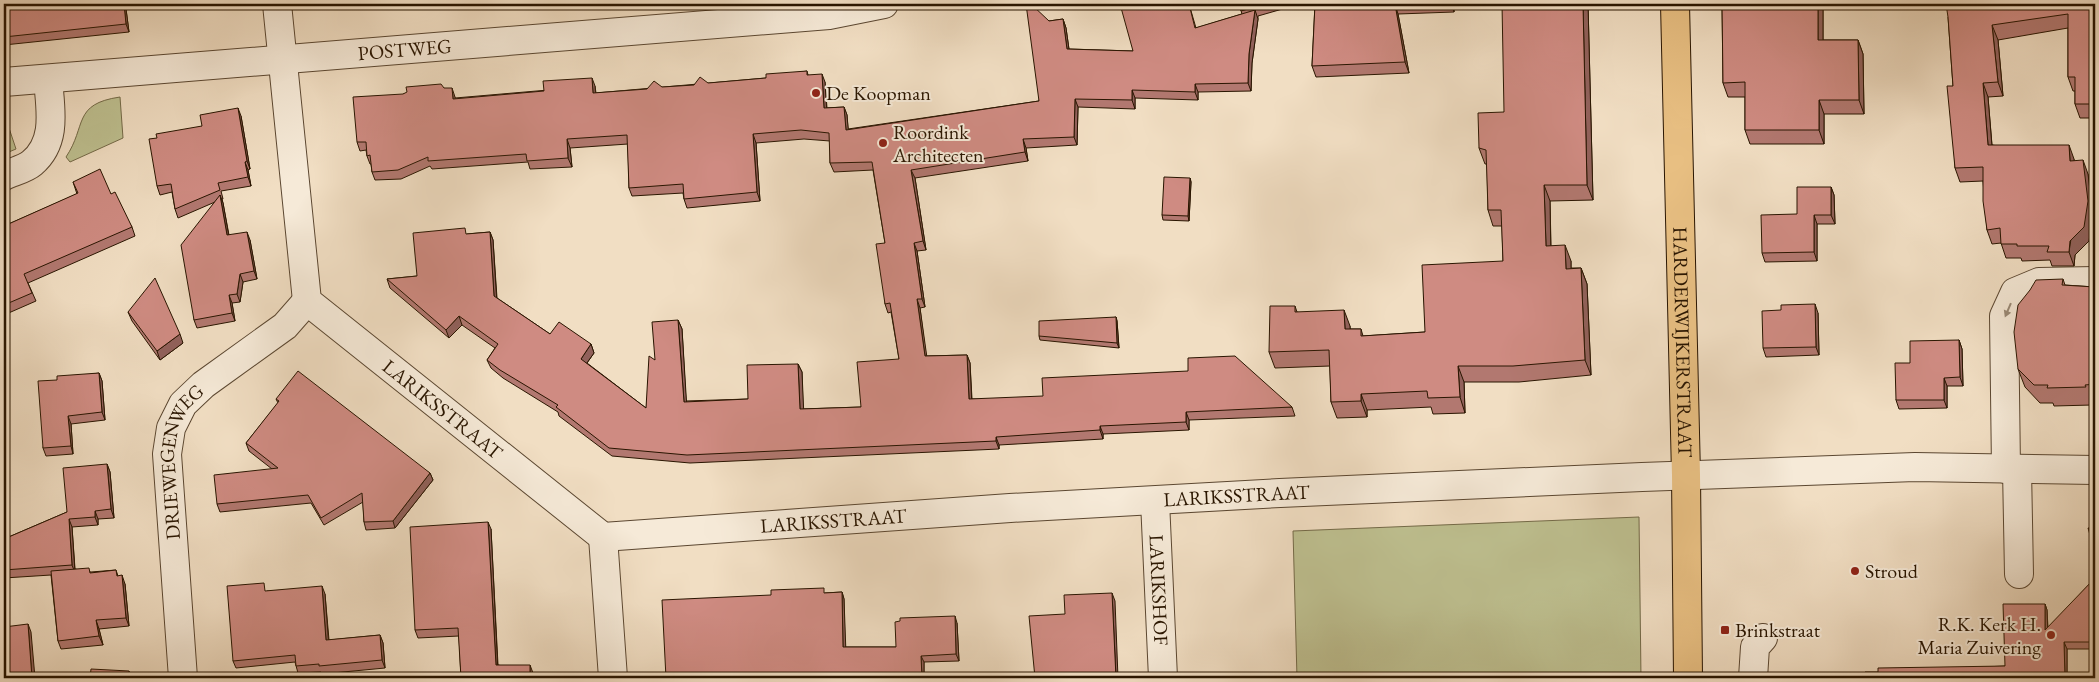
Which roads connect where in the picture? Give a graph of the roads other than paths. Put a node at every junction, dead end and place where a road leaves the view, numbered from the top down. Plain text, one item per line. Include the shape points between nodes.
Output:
1 (277, 4) edge
2 (884, 4) edge
3 (1675, 4) edge
4 (283, 58) junction
5 (48, 78) junction
6 (4, 82) edge
7 (4, 176) edge
8 (2095, 280) edge
9 (308, 301) junction
10 (2011, 469) junction
11 (2095, 470) edge
12 (1686, 475) junction
13 (1155, 501) junction
14 (603, 537) junction
15 (2019, 574) dead end
16 (1763, 638) dead end
17 (183, 678) edge
18 (613, 678) edge
19 (1163, 678) edge
20 (1688, 678) edge
21 (1753, 678) edge

1 - 4 street
2 - 4 street, POSTWEG via 829,15
3 - 12 main road, HARDERWIJKERSTRAAT
4 - 5 street, POSTWEG
4 - 9 street
5 - 6 street, POSTWEG
5 - 7 street via 52,130 45,148 32,164
8 -> 10 street via 2039,282 2015,292 2004,316
9 - 14 street, LARIKSSTRAAT
9 - 17 street, DRIEWEGENWEG via 285,326 183,404 171,428 167,454
10 - 11 street
10 - 12 street via 1915,467
10 - 15 street
12 - 13 street, LARIKSSTRAAT
12 - 20 main road, HARDERWIJKERSTRAAT
13 - 14 street, LARIKSSTRAAT
13 - 19 street, LARIKSHOF
14 - 18 street
16 - 21 street via 1755,647

